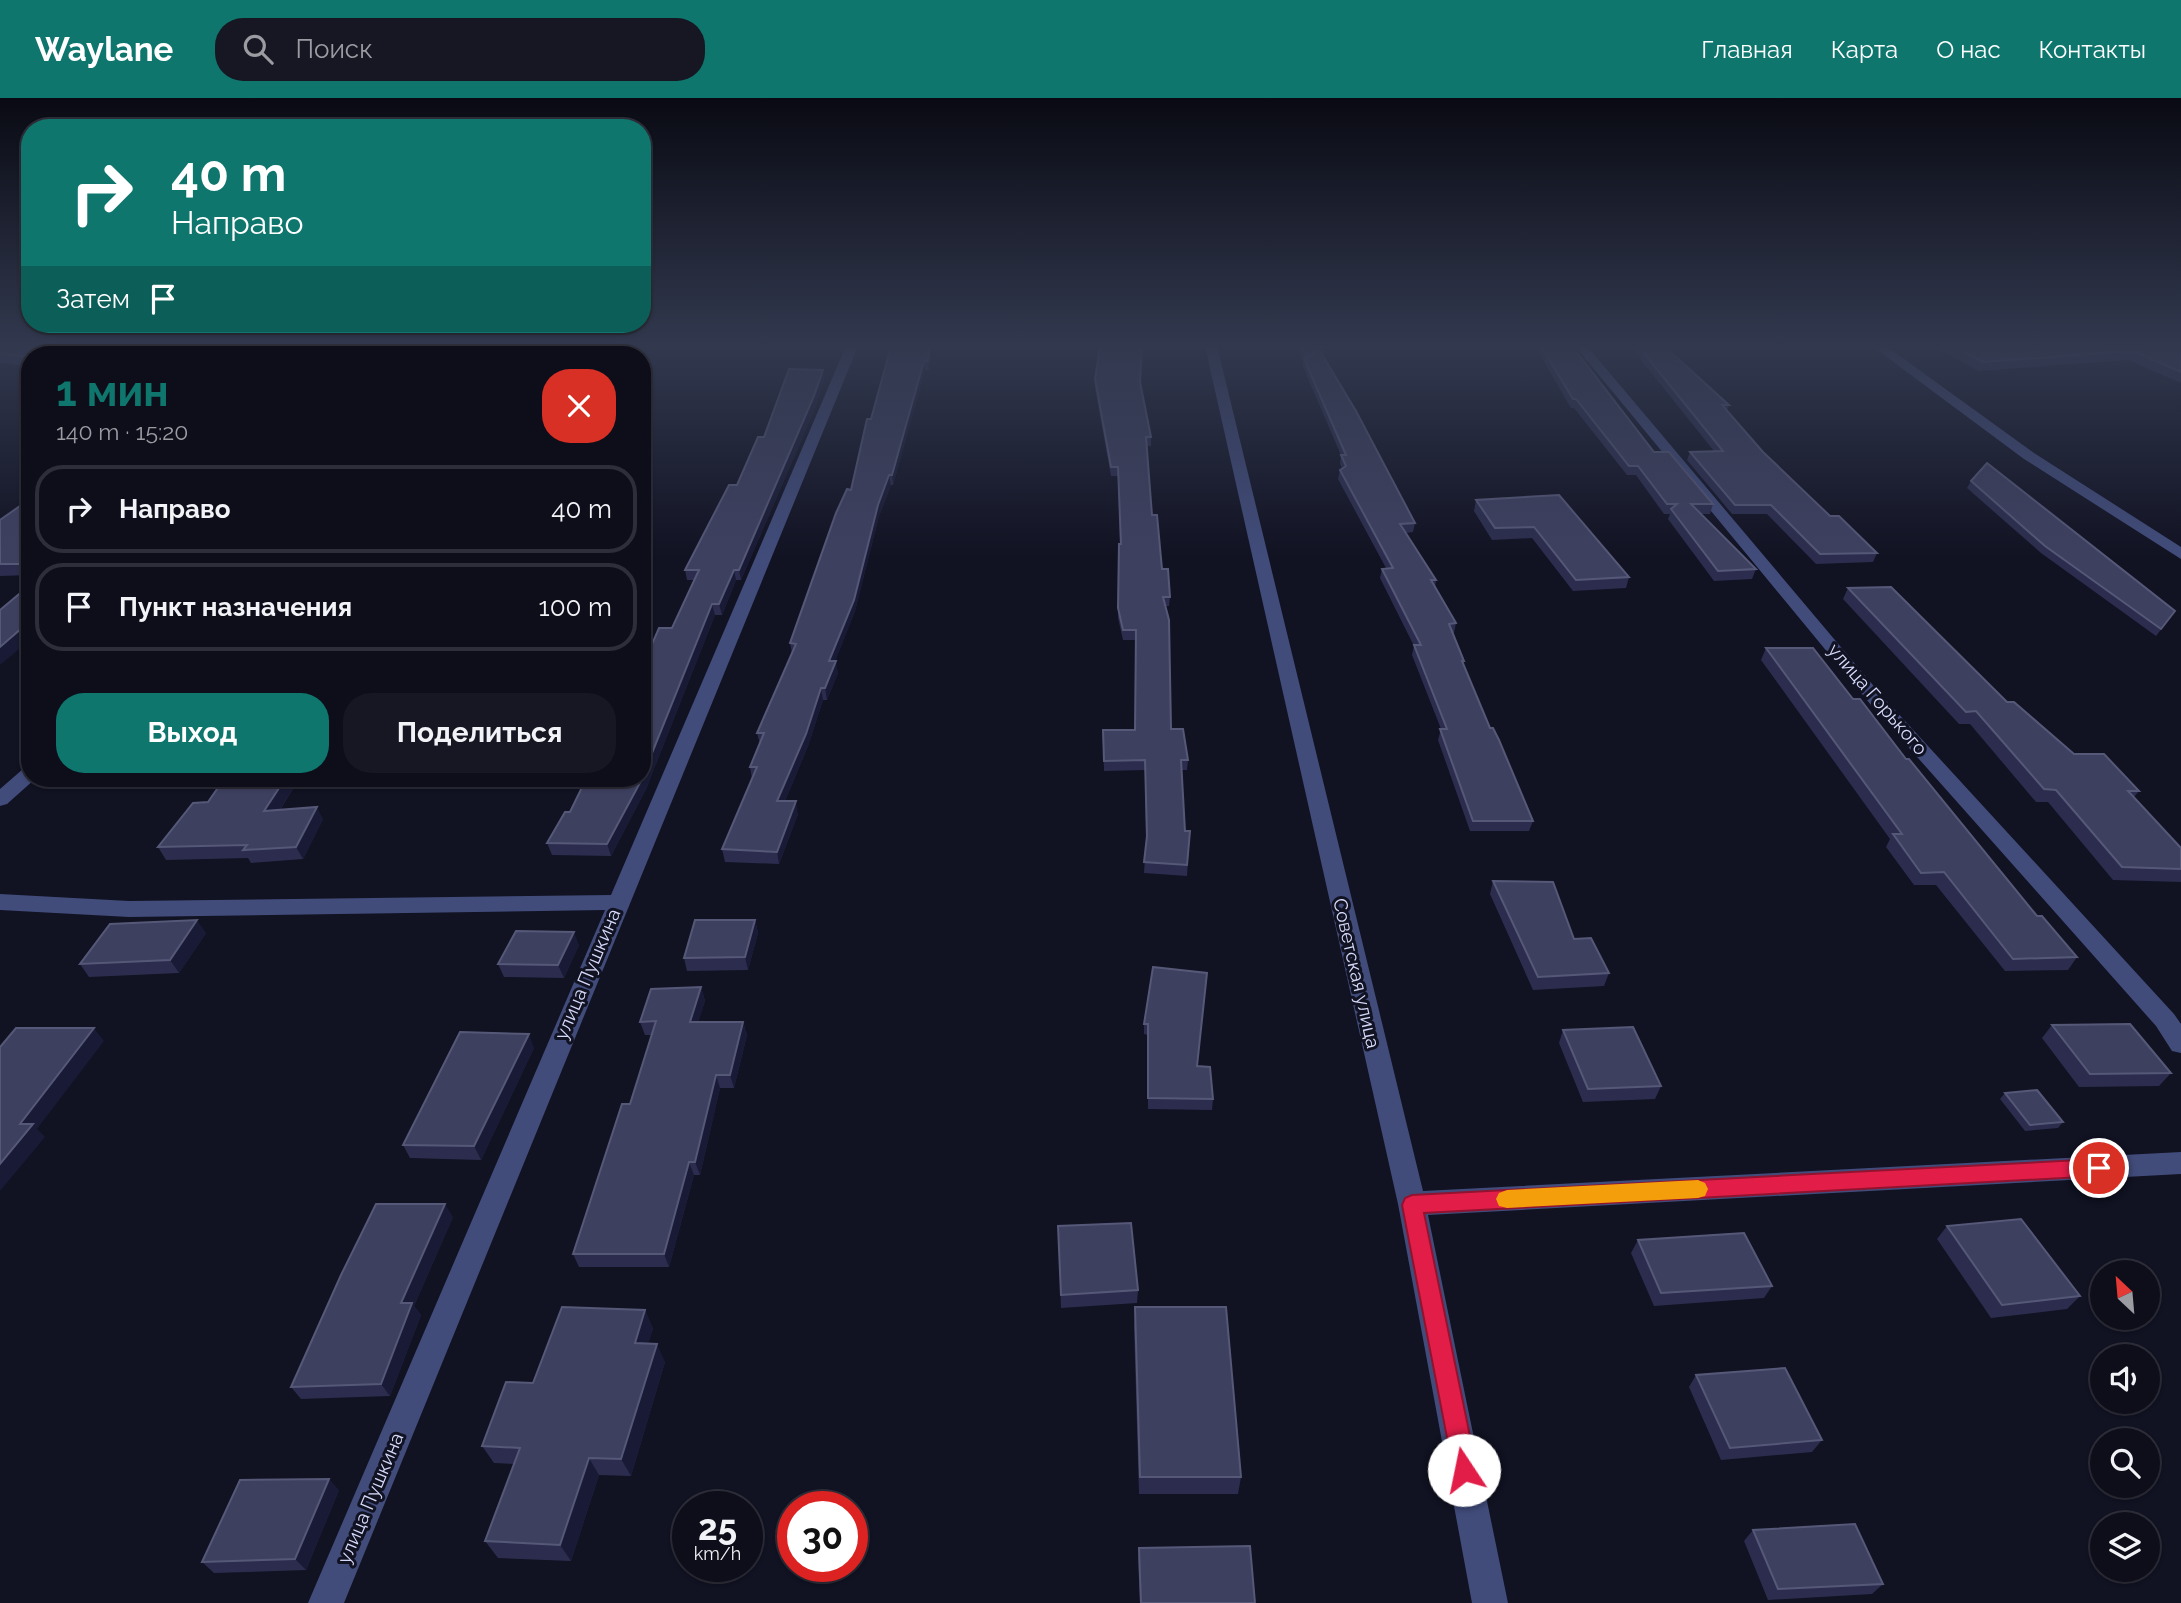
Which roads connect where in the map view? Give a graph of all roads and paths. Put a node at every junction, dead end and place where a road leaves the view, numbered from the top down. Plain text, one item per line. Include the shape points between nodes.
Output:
1 (822, 416) edge
2 (1227, 416) edge
3 (1640, 416) edge
4 (1974, 416) edge
5 (2181, 554) edge
6 (21, 781) edge
7 (0, 800) edge
8 (0, 902) edge
9 (617, 902) junction
10 (2181, 1044) edge
11 (2181, 1163) edge
12 (1412, 1205) junction
13 (327, 1603) edge
14 (1490, 1603) edge

1 - 9 street, улица Пушкина
2 - 12 street, Советская улица
3 - 10 street, улица Горького via 1877,701 2165,1020
4 - 5 street
6 - 7 street
8 - 9 street via 129,909
9 - 13 street, улица Пушкина
11 - 12 street
12 - 14 street, Советская улица

